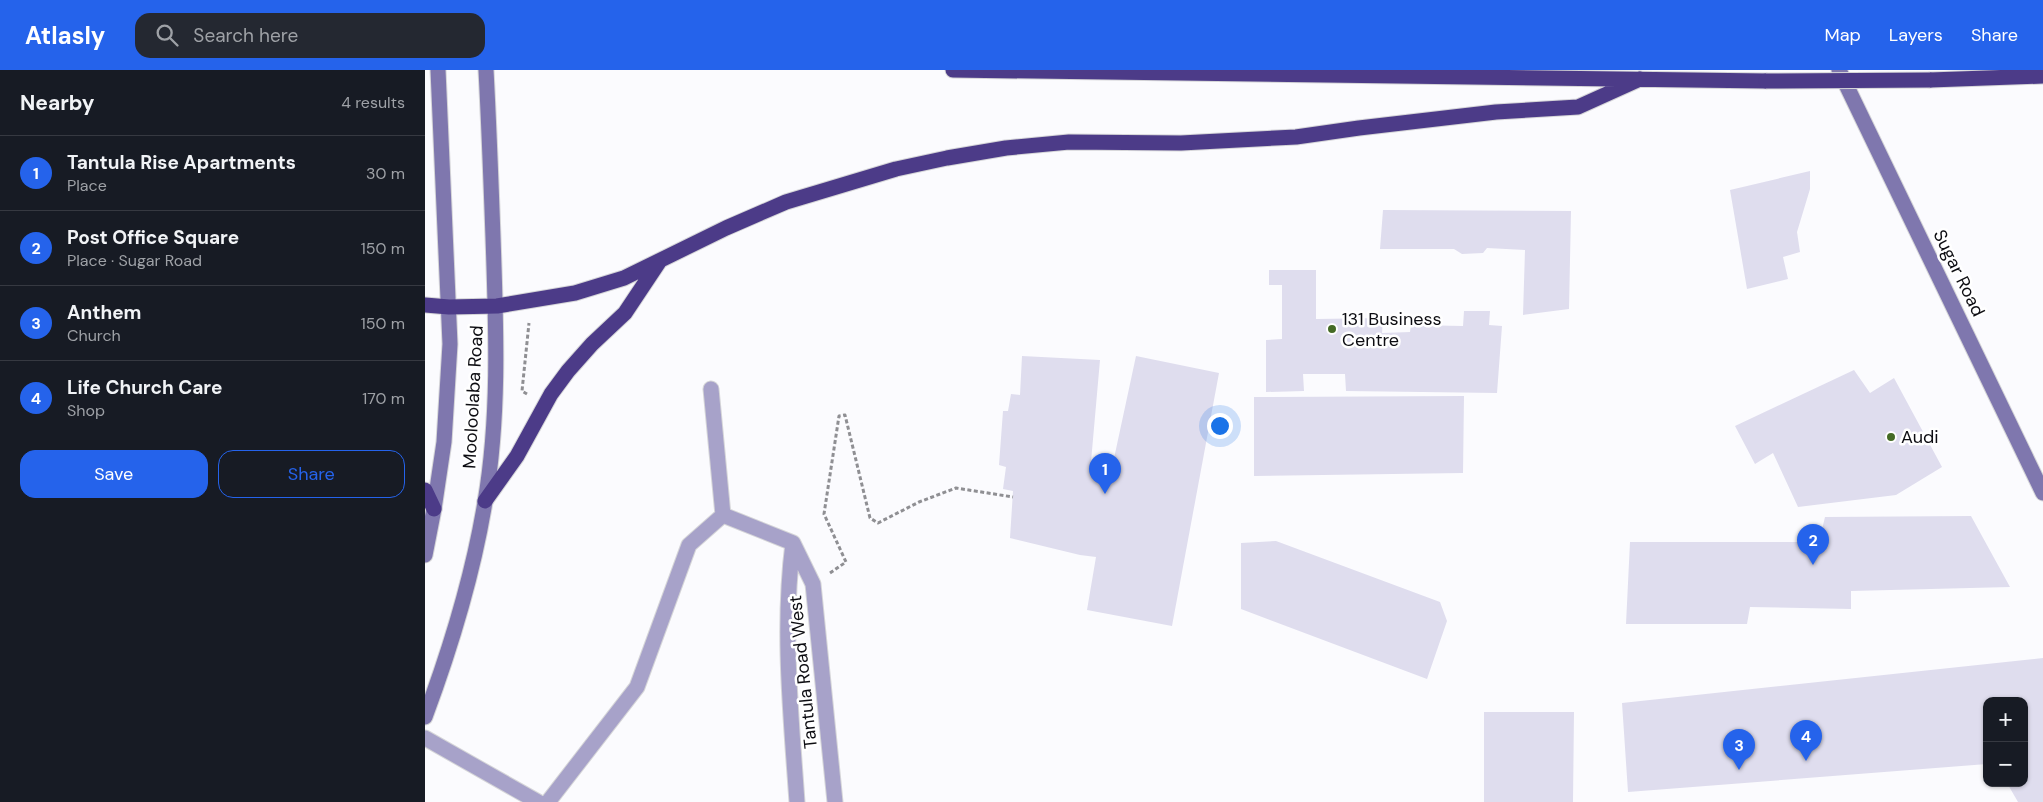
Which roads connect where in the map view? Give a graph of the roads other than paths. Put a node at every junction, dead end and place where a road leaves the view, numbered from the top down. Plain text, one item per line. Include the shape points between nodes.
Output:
1 (438, 70) edge
2 (486, 70) edge
3 (953, 70) edge
4 (1839, 70) edge
5 (2043, 76) edge
6 (1639, 79) junction
7 (659, 262) junction
8 (425, 305) edge
9 (497, 306) junction
10 (449, 307) junction
11 (711, 389) dead end
12 (425, 490) edge
13 (2043, 493) edge
14 (485, 501) junction
15 (434, 509) junction
16 (723, 515) junction
17 (793, 543) junction
18 (425, 555) edge
19 (425, 717) edge
20 (425, 738) edge
21 (538, 802) edge
22 (548, 802) edge
23 (797, 802) edge
24 (835, 802) edge

1 - 10 main road, Mooloolaba Road
2 - 9 main road, Mooloolaba Road
3 - 6 highway
4 - 13 main road, Sugar Road
5 - 6 highway, bridge via 1929,80
6 - 7 highway via 1578,107 1497,112 1296,137 1181,143 1069,142 947,158 786,202
7 - 9 highway via 623,278 575,293
7 - 14 highway via 625,313 592,344 551,394 517,456
8 - 10 highway
9 - 10 highway
9 - 14 main road, Mooloolaba Road via 497,361
10 - 15 main road, Mooloolaba Road via 448,398
11 - 16 street
12 - 15 highway
14 - 19 main road, Mooloolaba Road via 459,620
15 - 18 main road, Mooloolaba Road
16 - 17 street
16 - 22 street via 689,545 637,687
17 - 23 street, Tantula Road West via 788,580 789,683
17 - 24 street, Tantula Road West via 813,584
20 - 21 street

